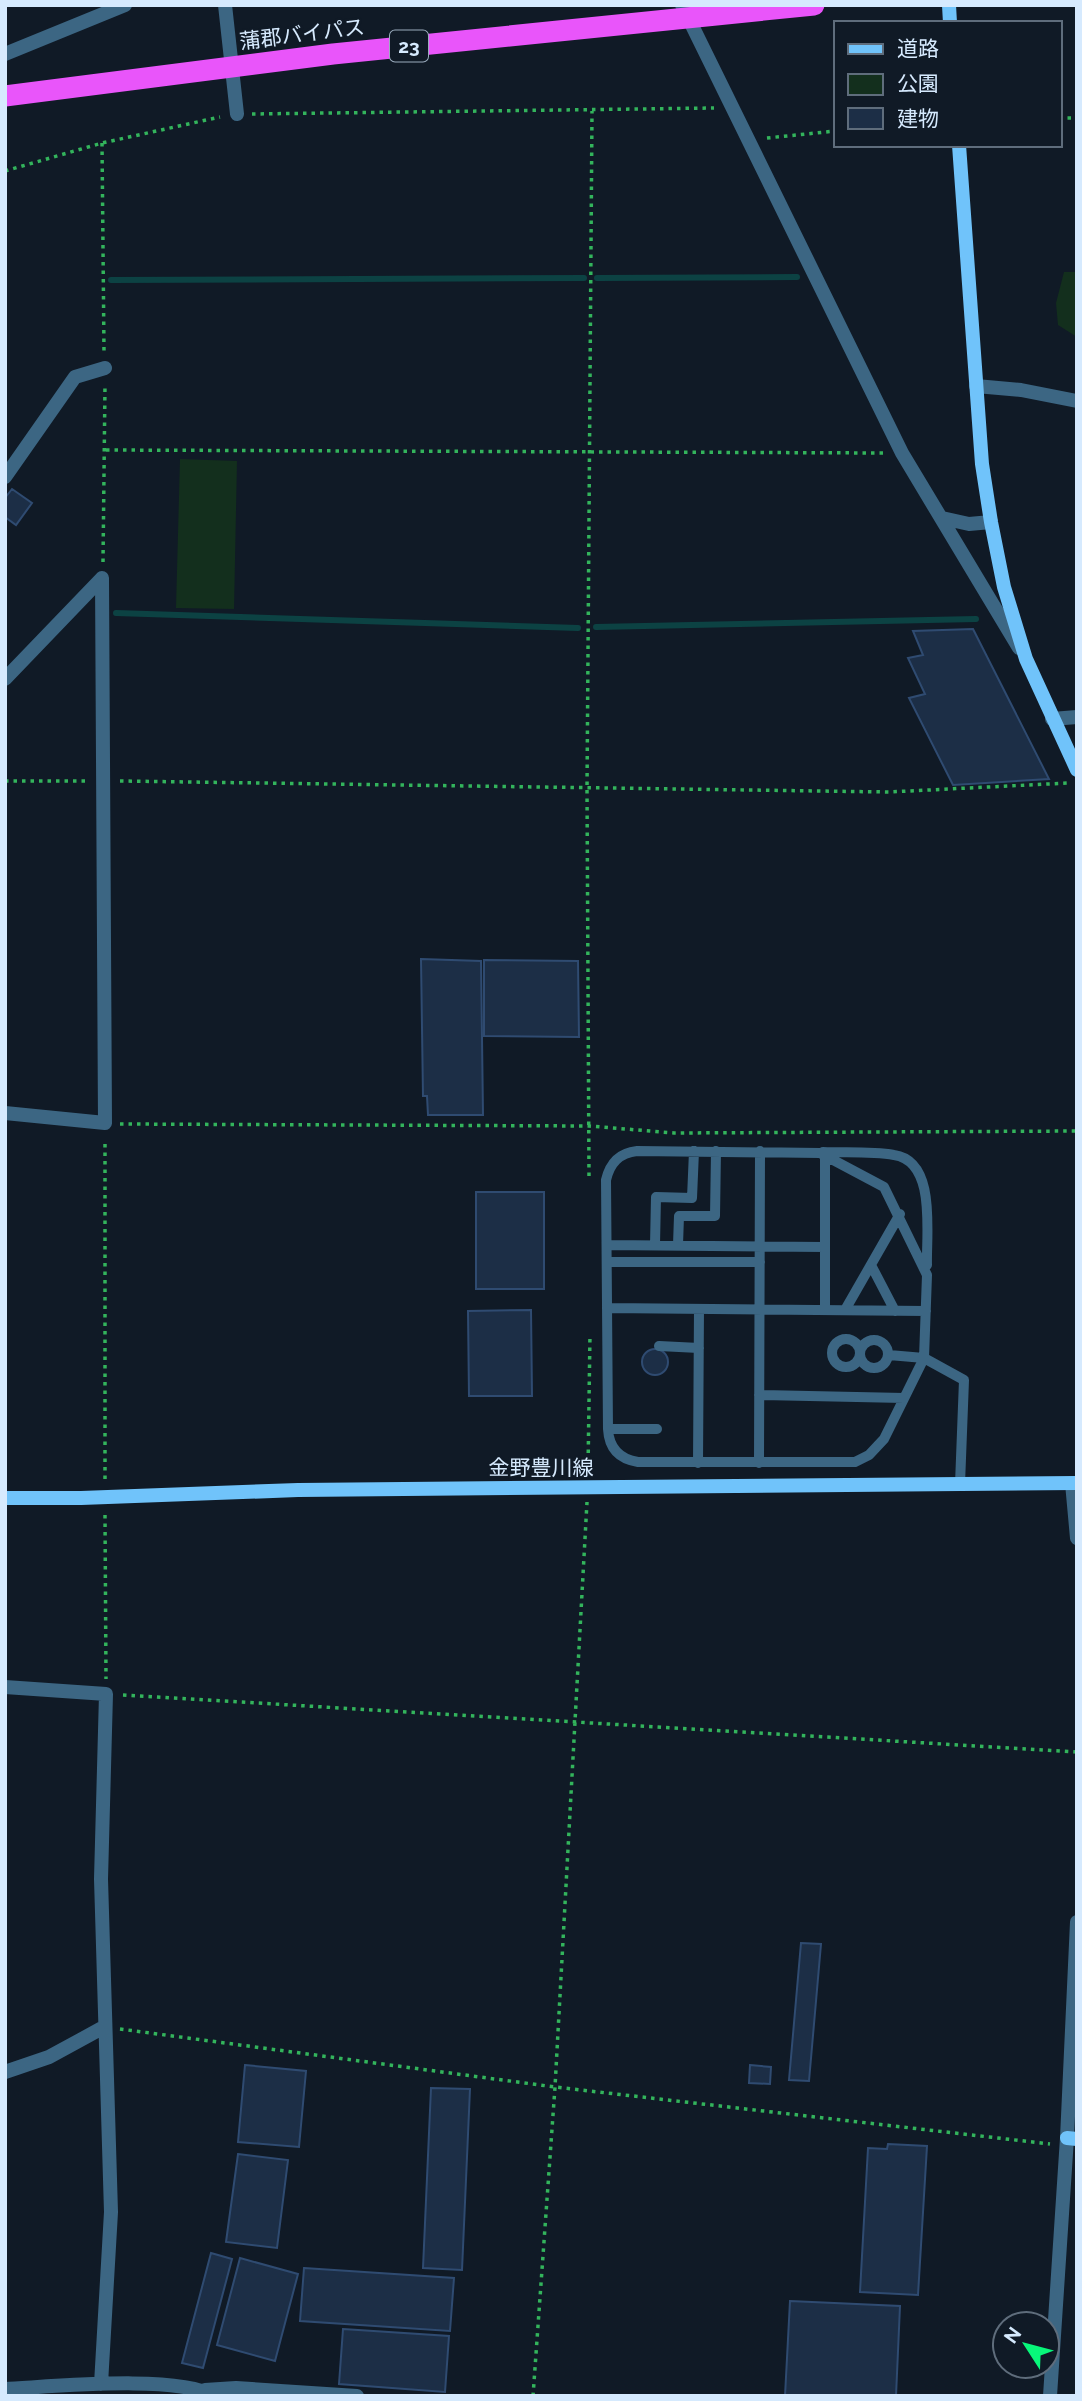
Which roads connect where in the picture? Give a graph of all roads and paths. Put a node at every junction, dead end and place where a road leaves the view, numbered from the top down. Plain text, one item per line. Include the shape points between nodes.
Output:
1 (125, 5) edge
2 (225, 5) edge
3 (682, 5) edge
4 (708, 5) edge
5 (814, 5) edge
6 (5, 54) edge
7 (5, 85) edge
8 (5, 96) edge
9 (732, 108) junction
10 (592, 111) junction
11 (237, 114) junction
12 (834, 131) edge
13 (747, 140) junction
14 (959, 147) edge
15 (5, 171) edge
16 (105, 368) dead end
17 (976, 386) junction
18 (1077, 401) edge
19 (106, 450) dead end
20 (589, 451) junction
21 (902, 453) junction
22 (5, 477) edge
23 (942, 518) junction
24 (991, 522) junction
25 (1026, 659) junction
26 (5, 679) edge
27 (1077, 718) edge
28 (1052, 719) junction
29 (1077, 770) edge
30 (5, 781) edge
31 (104, 781) junction
32 (1077, 783) edge
33 (587, 789) junction
34 (5, 1113) edge
35 (105, 1124) junction
36 (589, 1126) junction
37 (1077, 1131) edge
38 (760, 1151) junction
39 (810, 1151) junction
40 (694, 1152) junction
41 (716, 1152) junction
42 (825, 1156) junction
43 (589, 1178) dead end
44 (900, 1214) junction
45 (607, 1245) junction
46 (655, 1245) junction
47 (678, 1245) junction
48 (760, 1246) junction
49 (825, 1247) junction
50 (607, 1262) junction
51 (760, 1262) junction
52 (871, 1265) junction
53 (927, 1275) junction
54 (607, 1308) junction
55 (699, 1309) junction
56 (759, 1310) junction
57 (825, 1310) junction
58 (845, 1310) junction
59 (895, 1311) junction
60 (926, 1311) junction
61 (590, 1323) dead end
62 (659, 1346) dead end
63 (699, 1348) junction
64 (889, 1355) junction
65 (924, 1358) junction
66 (759, 1395) junction
67 (904, 1398) junction
68 (608, 1429) junction
69 (657, 1429) dead end
70 (698, 1463) junction
71 (759, 1463) junction
72 (1074, 1483) edge
73 (960, 1484) junction
74 (588, 1486) junction
75 (105, 1497) junction
76 (5, 1498) edge
77 (1077, 1538) edge
78 (5, 1688) edge
79 (106, 1694) junction
80 (575, 1723) junction
81 (1077, 1752) edge
82 (1077, 1923) edge
83 (104, 2027) junction
84 (5, 2072) edge
85 (555, 2087) junction
86 (1072, 2139) edge
87 (101, 2384) junction
88 (5, 2389) edge
89 (209, 2393) edge
90 (357, 2396) edge
91 (533, 2396) edge
92 (1050, 2396) edge

1 - 6 street
2 - 11 street
3 - 9 street
4 - 7 highway, 蒲郡バイパス / 23 via 388,37
5 - 8 highway, 蒲郡バイパス / 23, bridge via 333,54
9 - 10 path
9 - 13 street
10 - 11 path
10 - 20 path
11 - 15 path via 102,143
12 - 13 path
13 - 21 street
14 - 17 main road
16 - 22 street via 75,377
17 - 18 street
17 - 24 main road
19 - 20 path
20 - 21 path
20 - 33 path
21 - 23 street
23 - 24 street via 969,524
23 - 25 street
24 - 25 main road
25 - 28 main road
26 - 31 street via 102,579
27 - 28 street
28 - 29 main road
30 - 31 path
31 - 33 path
31 - 35 street
32 - 33 path via 889,792
33 - 36 path
34 - 35 street
35 - 36 path
35 - 75 path
36 - 37 path via 674,1133
36 - 43 path
38 - 39 lane
38 - 41 lane
38 - 48 lane
39 - 42 lane
39 - 53 lane via 893,1154 913,1164 924,1185
40 - 41 lane
40 - 45 lane via 632,1151 614,1161 606,1180
40 - 46 lane via 692,1198 656,1197
41 - 47 lane via 715,1216 679,1216
42 - 44 lane via 884,1187
42 - 49 lane
44 - 52 lane
44 - 53 lane
45 - 46 lane
45 - 50 lane
46 - 47 lane
47 - 48 lane
48 - 49 lane
48 - 51 lane
49 - 57 lane
50 - 51 lane
50 - 54 lane
51 - 56 lane
52 - 58 lane
52 - 59 lane
53 - 60 lane
54 - 55 lane
54 - 68 lane
55 - 56 lane
55 - 63 lane
56 - 57 lane
56 - 66 lane
57 - 58 lane
58 - 59 lane
59 - 60 lane
60 - 65 lane
61 - 74 path
62 - 63 lane
63 - 70 lane
64 - 64 lane via 886,1345 874,1340 866,1343 860,1354 865,1365 875,1369 883,1366
64 - 65 lane
65 - 67 lane
65 - 73 lane via 964,1380
66 - 67 lane
66 - 71 lane
67 - 71 lane via 877,1448 862,1459
68 - 69 lane
68 - 70 lane via 611,1446 627,1460
70 - 71 lane
72 - 73 main road, 金野豊川線
72 - 77 street
73 - 74 main road, 金野豊川線
74 - 75 main road, 金野豊川線
74 - 80 path
75 - 76 main road, 金野豊川線
75 - 79 path
78 - 79 street
79 - 80 path
79 - 83 street via 101,1879
80 - 81 path
80 - 85 path
82 - 86 street
83 - 84 street via 49,2057
83 - 85 path
83 - 87 street via 111,2212
85 - 86 path via 1048,2145
85 - 91 path
86 - 92 street
87 - 88 street
87 - 89 street via 156,2383
89 - 90 street via 236,2388

